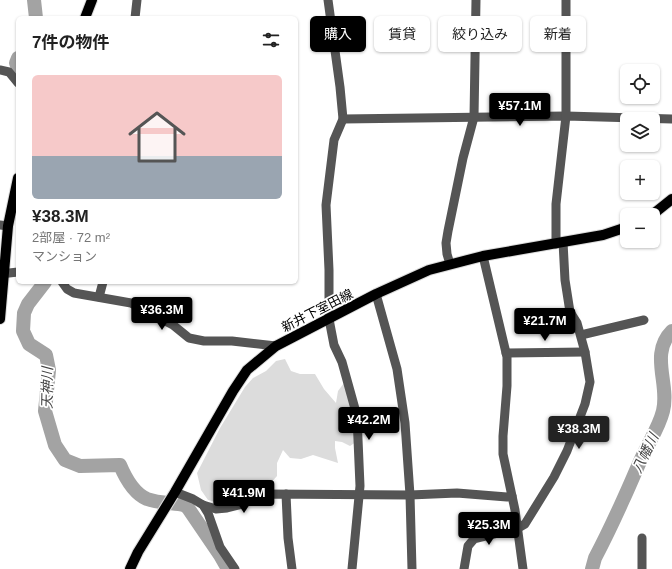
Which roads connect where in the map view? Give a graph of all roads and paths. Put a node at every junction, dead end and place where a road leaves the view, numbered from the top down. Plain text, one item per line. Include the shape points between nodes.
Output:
1 (92, 0) edge
2 (137, 0) edge
3 (328, 0) edge
4 (476, 0) edge
5 (566, 0) edge
6 (86, 16) edge
7 (135, 16) edge
8 (0, 70) edge
9 (16, 81) edge
10 (566, 116) junction
11 (474, 117) junction
12 (343, 119) junction
13 (672, 119) edge
14 (16, 185) edge
15 (672, 198) edge
16 (660, 208) edge
17 (4, 225) edge
18 (620, 230) edge
19 (560, 243) junction
20 (483, 256) junction
21 (450, 264) junction
22 (16, 272) edge
23 (2, 273) edge
24 (63, 284) edge
25 (102, 284) edge
26 (376, 294) junction
27 (99, 297) junction
28 (0, 319) edge
29 (329, 319) junction
30 (644, 320) dead end
31 (581, 335) junction
32 (276, 346) junction
33 (585, 352) junction
34 (506, 353) junction
35 (175, 492) junction
36 (286, 494) junction
37 (358, 495) junction
38 (410, 495) junction
39 (512, 496) junction
40 (203, 505) junction
41 (518, 528) junction
42 (642, 538) dead end
43 (130, 569) edge
44 (235, 569) edge
45 (292, 569) edge
46 (352, 569) edge
47 (412, 569) edge
48 (464, 569) edge
49 (523, 569) edge
50 (642, 569) edge

1 - 6 main road
2 - 7 street
3 - 12 street
4 - 11 street
5 - 10 street
8 - 9 street via 9,72
10 - 11 street
10 - 13 street
10 - 19 street via 556,204
11 - 12 street
11 - 21 street via 446,243
12 - 29 street via 334,140 326,205
14 - 17 main road
15 - 16 main road
17 - 23 main road
18 - 19 main road, 新井下室田線
19 - 20 main road, 新井下室田線
19 - 31 street via 570,312
20 - 21 main road, 新井下室田線
20 - 34 street
21 - 26 main road, 新井下室田線
22 - 23 street
23 - 28 main road
24 - 27 street via 74,293
25 - 27 street
26 - 29 main road, 新井下室田線
26 - 38 street via 397,369 405,423
27 - 32 street via 131,303 173,325 189,338
29 - 32 main road, 新井下室田線
29 - 37 street via 334,344 342,362 357,416 360,486
30 - 31 street
31 - 33 street
32 - 35 main road, 新井下室田線 via 247,370
33 - 34 street
33 - 41 street via 590,382 585,404 554,477 525,524
34 - 39 street via 507,386 502,436
35 - 40 street
35 - 43 main road, 新井下室田線
36 - 37 street
36 - 40 street via 250,495 239,505 227,508 216,509
36 - 45 street
37 - 38 street
37 - 46 street
38 - 39 street via 457,493
38 - 47 street
39 - 41 street
40 - 44 street via 220,547
41 - 48 street via 474,538 468,546
41 - 49 street
42 - 50 street

